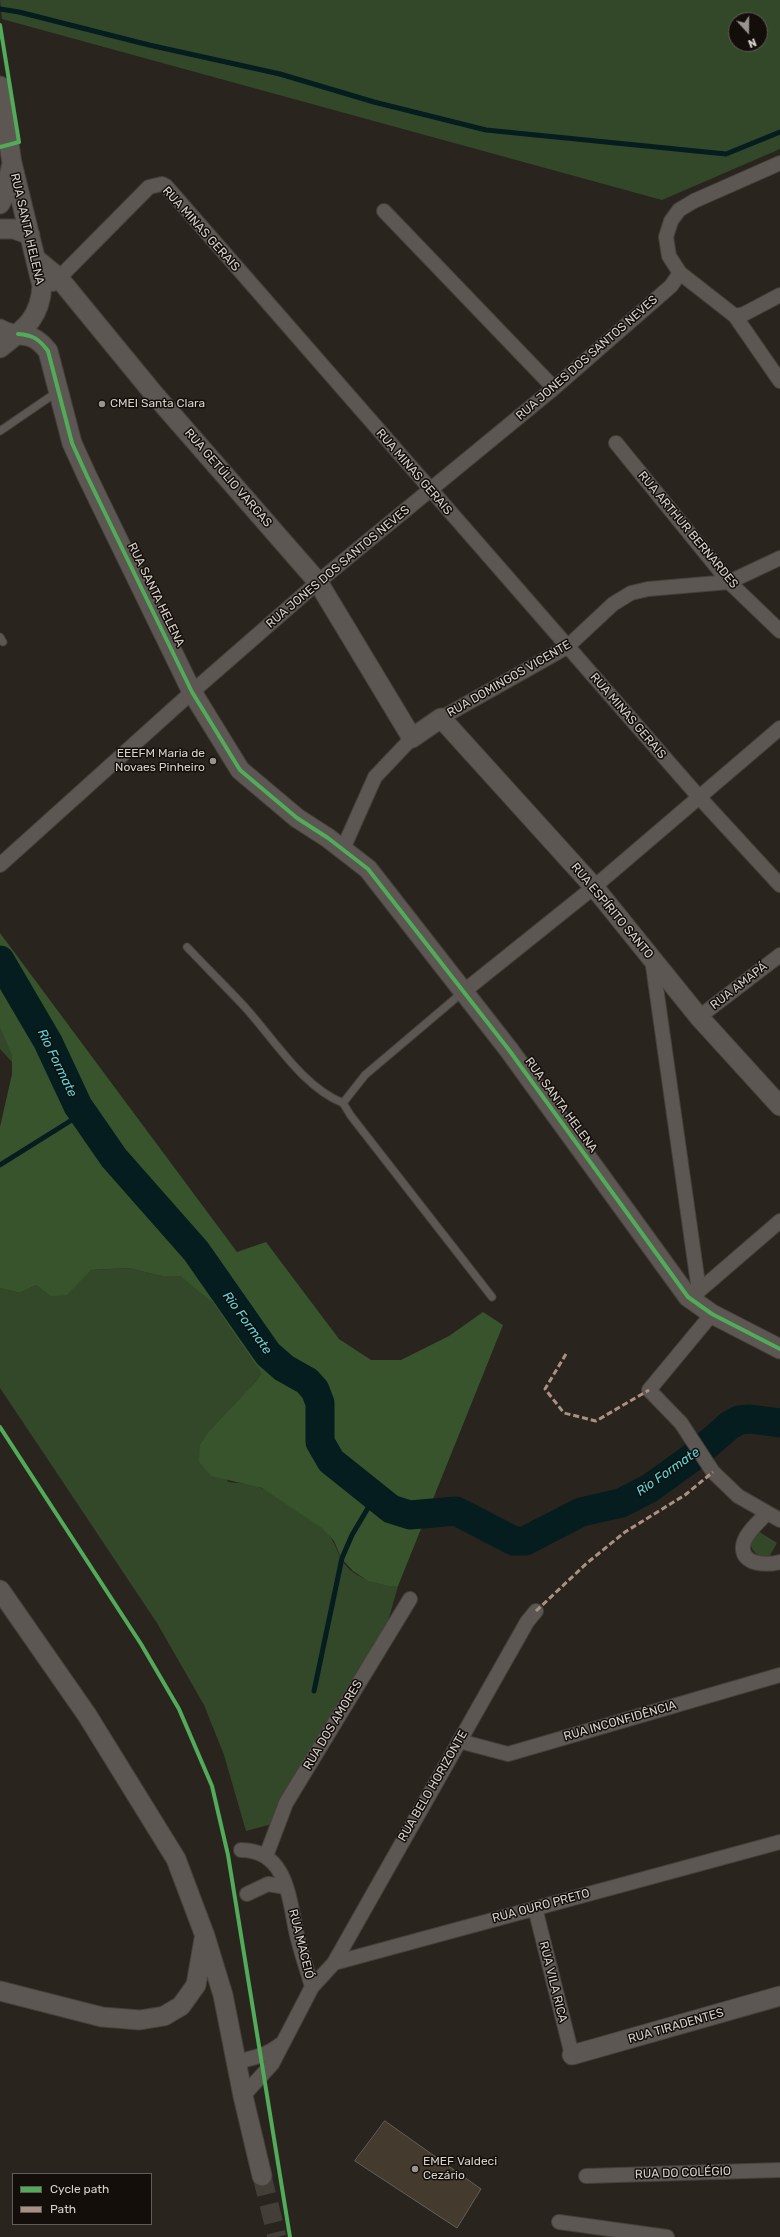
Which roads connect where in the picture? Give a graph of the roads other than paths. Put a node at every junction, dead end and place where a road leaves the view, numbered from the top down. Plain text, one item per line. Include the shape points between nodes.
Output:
1 (0, 86) edge
2 (12, 163) junction
3 (780, 163) edge
4 (0, 204) edge
5 (384, 211) dead end
6 (0, 229) edge
7 (30, 235) junction
8 (36, 259) junction
9 (680, 273) junction
10 (58, 277) junction
11 (780, 295) edge
12 (41, 299) junction
13 (735, 316) junction
14 (9, 331) edge
15 (0, 348) edge
16 (780, 381) edge
17 (554, 388) junction
18 (59, 390) junction
19 (0, 431) edge
20 (616, 443) dead end
21 (430, 490) junction
22 (780, 558) edge
23 (318, 582) junction
24 (729, 582) junction
25 (780, 631) edge
26 (567, 647) junction
27 (192, 692) junction
28 (441, 718) junction
29 (780, 728) edge
30 (412, 738) junction
31 (699, 797) junction
32 (335, 844) junction
33 (0, 864) edge
34 (780, 885) edge
35 (594, 887) junction
36 (187, 947) dead end
37 (780, 955) edge
38 (652, 958) junction
39 (463, 992) junction
40 (699, 1017) junction
41 (343, 1103) junction
42 (780, 1106) edge
43 (780, 1221) edge
44 (694, 1295) junction
45 (492, 1297) dead end
46 (712, 1314) junction
47 (780, 1349) edge
48 (767, 1513) junction
49 (780, 1520) edge
50 (780, 1562) edge
51 (0, 1590) edge
52 (410, 1599) dead end
53 (536, 1611) dead end
54 (780, 1674) edge
55 (459, 1741) junction
56 (780, 1842) edge
57 (240, 1850) dead end
58 (266, 1856) junction
59 (286, 1887) junction
60 (247, 1894) dead end
61 (535, 1908) junction
62 (205, 1936) junction
63 (334, 1962) junction
64 (312, 1987) junction
65 (0, 1991) edge
66 (780, 1996) edge
67 (283, 2042) junction
68 (572, 2055) joint
69 (236, 2062) junction
70 (243, 2096) junction
71 (780, 2170) edge
72 (262, 2176) tunnel mouth
73 (586, 2176) dead end
74 (559, 2222) dead end
75 (667, 2237) edge

1 - 2 street, RUA SANTA HELENA
2 - 4 street, RUA SANTA HELENA via 6,192
2 - 7 street, RUA SANTA HELENA
3 - 9 street via 679,210 671,221 666,237 669,256
5 - 17 street
6 - 7 street via 14,229
7 - 8 street, RUA SANTA HELENA
8 - 10 street, RUA GETÚLIO VARGAS
8 - 12 street, RUA SANTA HELENA via 42,286
9 - 13 street
9 - 17 street, RUA JONES DOS SANTOS NEVES via 671,286
10 - 12 street, RUA MINAS GERAIS
10 - 21 street, RUA MINAS GERAIS via 149,187 162,184 166,186
10 - 23 street, RUA GETÚLIO VARGAS via 154,394
11 - 13 street
12 - 14 street, RUA SANTA HELENA via 28,326
13 - 16 street
14 - 15 street
14 - 18 street, RUA SANTA HELENA via 30,335 40,340 48,351
17 - 21 street, RUA JONES DOS SANTOS NEVES
18 - 19 lane
18 - 27 street, RUA SANTA HELENA via 72,443
20 - 24 street, RUA ARTHUR BERNARDES
21 - 23 street, RUA JONES DOS SANTOS NEVES
21 - 26 street, RUA MINAS GERAIS
22 - 24 street, RUA DOMINGOS VICENTE
23 - 27 street, RUA JONES DOS SANTOS NEVES
23 - 30 street, RUA GETÚLIO VARGAS
24 - 25 street, RUA ARTHUR BERNARDES
24 - 26 street, RUA DOMINGOS VICENTE via 648,589 631,593 613,604
26 - 28 street, RUA DOMINGOS VICENTE
26 - 31 street, RUA MINAS GERAIS
27 - 32 street, RUA SANTA HELENA via 240,770 297,818
27 - 33 street, RUA JONES DOS SANTOS NEVES
28 - 30 street, RUA DOMINGOS VICENTE
28 - 35 street, RUA ESPÍRITO SANTO
29 - 31 street
30 - 32 street, RUA DOMINGOS VICENTE via 374,776
31 - 34 street, RUA MINAS GERAIS
31 - 35 street
32 - 39 street, RUA SANTA HELENA via 368,869
35 - 38 street, RUA ESPÍRITO SANTO
35 - 39 street
36 - 41 lane via 242,1004 313,1086 328,1097
37 - 40 street, RUA AMAPÁ
38 - 40 street, RUA ESPÍRITO SANTO
38 - 44 street via 695,1279
39 - 41 lane via 365,1075
39 - 44 street, RUA SANTA HELENA
40 - 42 street, RUA ESPÍRITO SANTO
41 - 45 lane
43 - 44 street
44 - 46 street, RUA SANTA HELENA
46 - 47 street, RUA SANTA HELENA
46 - 48 street via 649,1390 681,1423 713,1472 738,1496
48 - 49 street
48 - 50 street via 748,1534 743,1546 745,1555 752,1561 764,1565
51 - 62 street via 87,1715 176,1859
52 - 58 street, RUA DOS AMORES via 286,1803
53 - 55 street, RUA BELO HORIZONTE via 527,1622
54 - 55 street, RUA INCONFIDÊNCIA via 508,1754
55 - 63 street, RUA BELO HORIZONTE
56 - 61 street, RUA OURO PRETO
57 - 58 street via 255,1850
58 - 59 street, RUA MACEIÓ via 281,1875
59 - 60 street via 268,1884
59 - 64 street, RUA MACEIÓ
61 - 63 street, RUA OURO PRETO
61 - 68 street, RUA VILA RICA
62 - 65 street via 196,1985 181,2006 164,2016 140,2020 102,2017
62 - 69 street via 223,1995
63 - 64 street
64 - 67 street, RUA MACEIÓ
66 - 68 street, RUA TIRADENTES
67 - 69 street, RUA MACEIÓ via 266,2054
67 - 70 street, RUA MACEIÓ via 272,2064
69 - 70 street
70 - 72 street
71 - 73 street, RUA DO COLÉGIO
74 - 75 street

